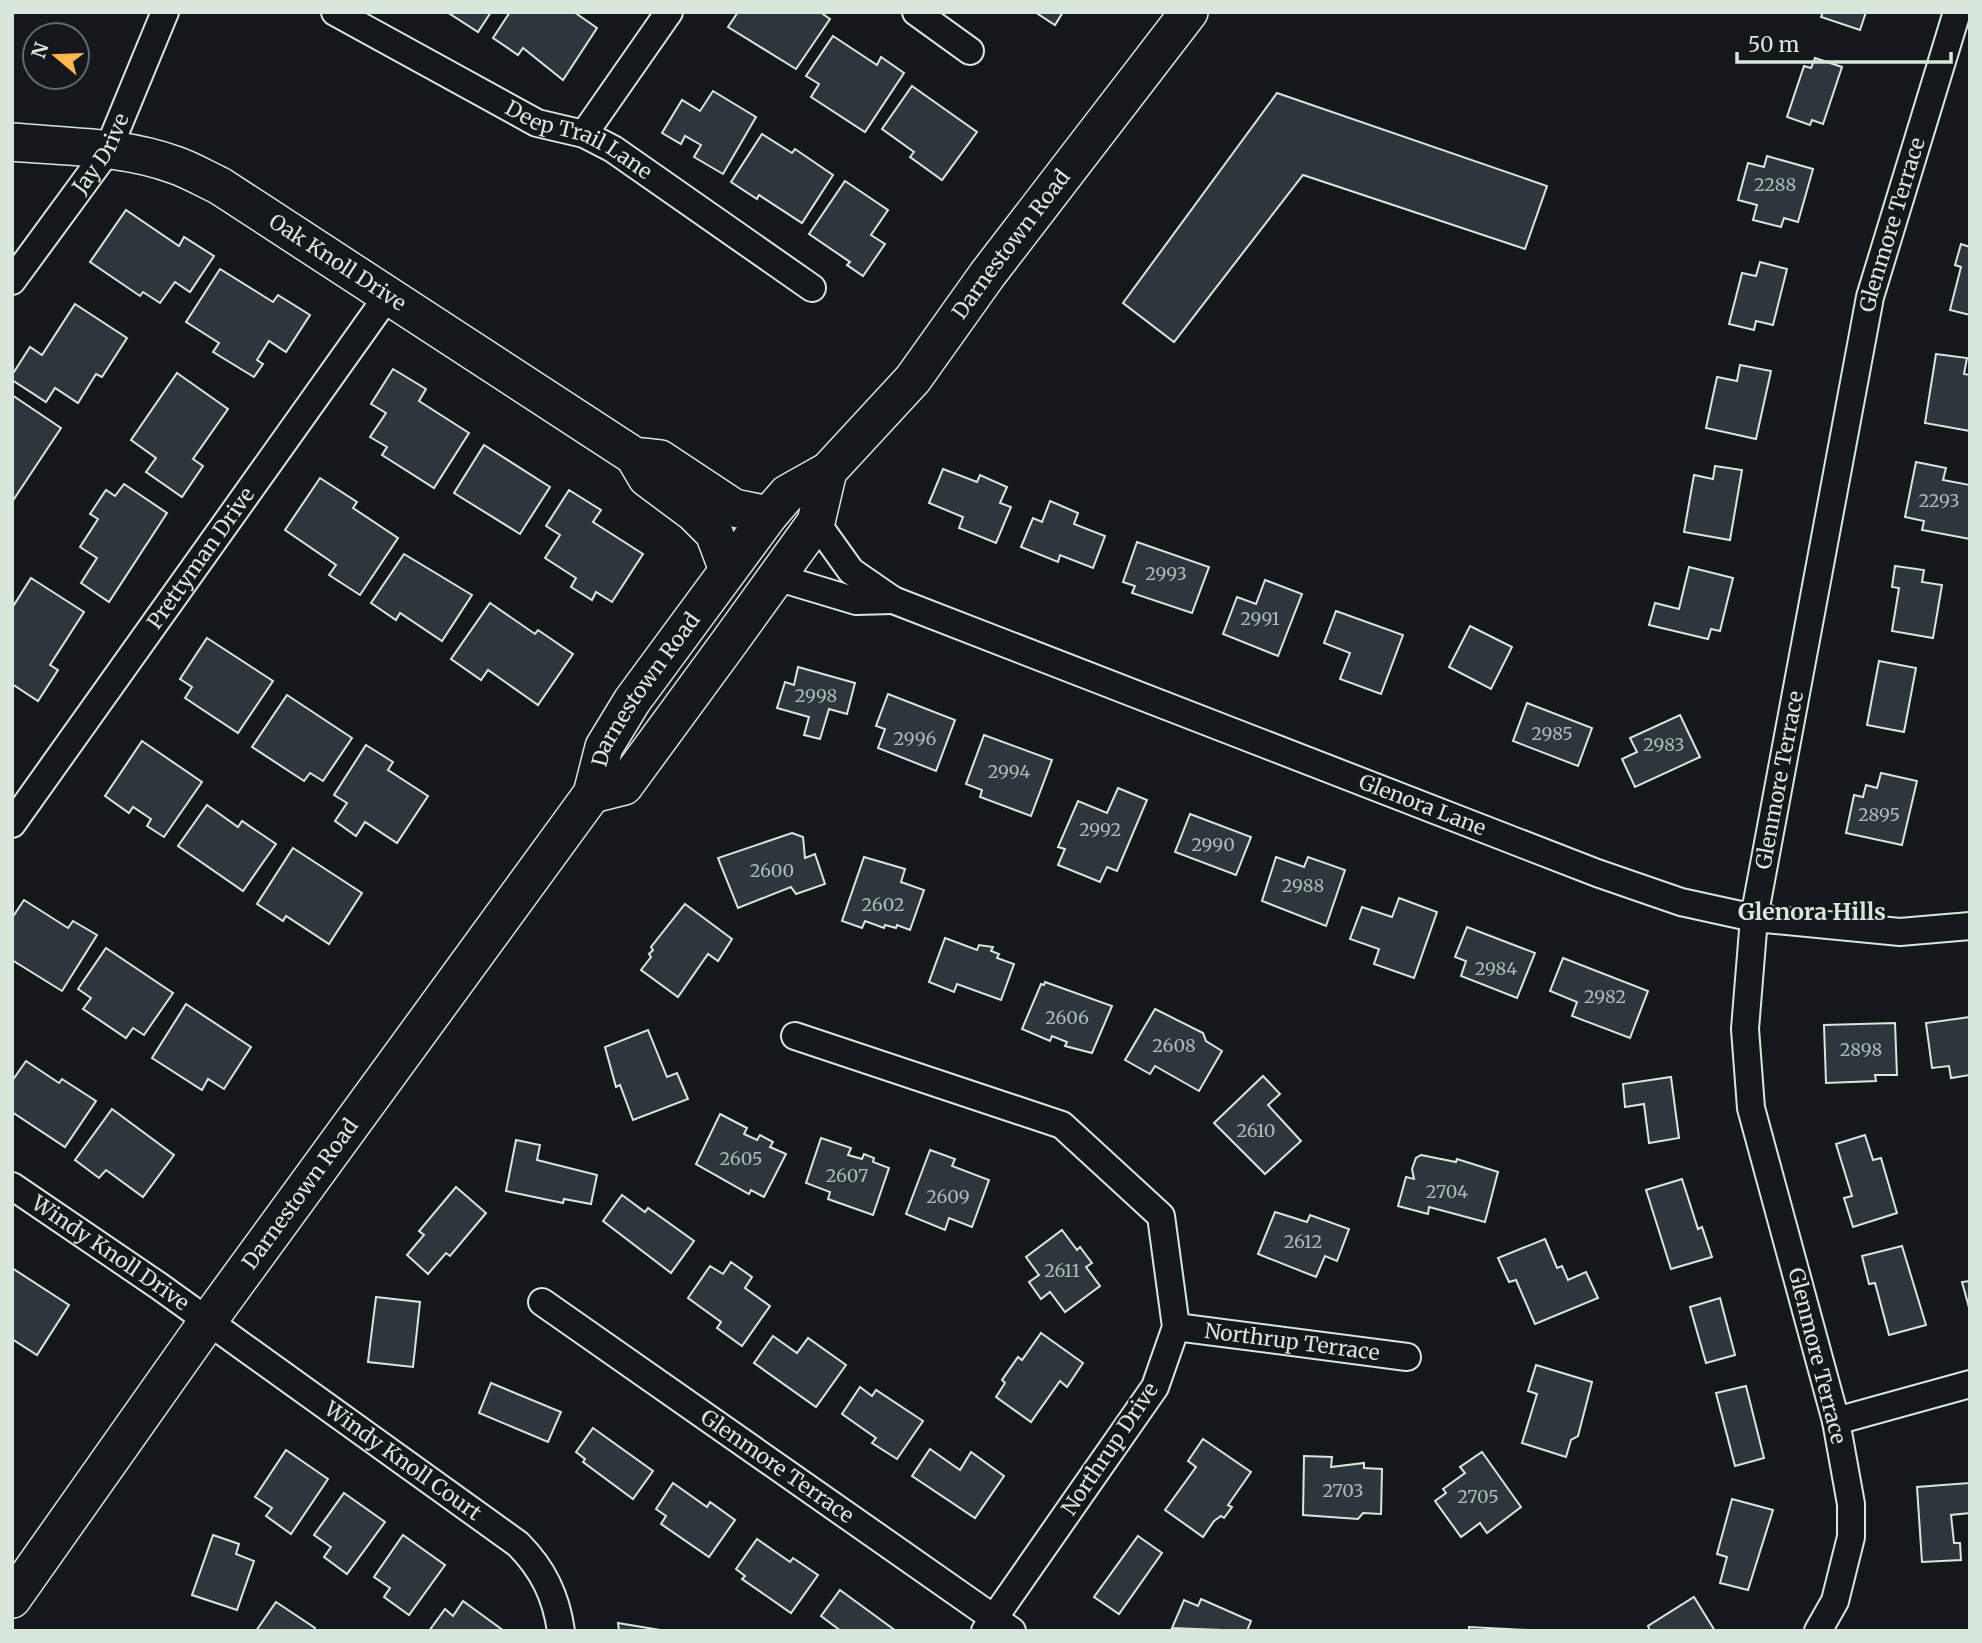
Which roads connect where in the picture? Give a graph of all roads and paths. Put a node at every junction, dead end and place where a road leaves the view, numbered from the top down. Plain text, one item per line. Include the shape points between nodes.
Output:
1 (165, 12) edge
2 (334, 12) edge
3 (669, 12) edge
4 (916, 12) edge
5 (1189, 12) edge
6 (1957, 12) edge
7 (1958, 45) edge
8 (970, 51) dead end
9 (584, 134) junction
10 (12, 142) edge
11 (107, 150) junction
12 (12, 281) edge
13 (812, 288) dead end
14 (389, 294) junction
15 (634, 456) junction
16 (828, 471) junction
17 (769, 515) junction
18 (816, 522) junction
19 (728, 570) junction
20 (776, 577) junction
21 (893, 600) junction
22 (666, 655) junction
23 (592, 794) junction
24 (12, 824) edge
25 (1754, 918) junction
26 (1970, 926) edge
27 (795, 1036) dead end
28 (12, 1186) edge
29 (542, 1302) dead end
30 (208, 1321) junction
31 (1176, 1327) junction
32 (1407, 1357) dead end
33 (1970, 1384) edge
34 (1836, 1421) junction
35 (12, 1599) edge
36 (997, 1627) edge
37 (561, 1631) edge
38 (1818, 1631) edge

1 - 11 street, Jay Drive
2 - 9 street, Deep Trail Lane via 537,123
3 - 9 street
4 - 8 street
5 - 16 main road, Darnestown Road via 913,379
6 - 7 street, Glenmore Terrace
7 - 25 street, Glenmore Terrace via 1870,298
9 - 13 street, Deep Trail Lane via 613,149
10 - 11 main road, Oak Knoll Drive
11 - 12 street, Jay Drive
11 - 14 main road, Oak Knoll Drive via 175,164 220,186
14 - 15 main road, Oak Knoll Drive
14 - 24 street, Prettyman Drive
15 - 17 main road, Oak Knoll Drive via 660,459 734,508
15 - 19 main road, Oak Knoll Drive via 647,478 715,533
16 - 17 main road, Darnestown Road via 787,494
16 - 18 main road, Darnestown Road
17 - 19 main road, Darnestown Road
18 - 20 main road, Darnestown Road
18 - 21 street, Glenora Lane via 850,571
19 - 22 main road, Darnestown Road
20 - 21 street, Glenora Lane via 856,601
20 - 22 main road via 733,607 709,631
20 - 23 main road, Darnestown Road via 624,786
21 - 25 street, Glenora Lane via 1597,873 1681,902
22 - 23 main road, Darnestown Road via 604,747
23 - 30 main road, Darnestown Road
25 - 26 street, Glenora Lane via 1900,933
25 - 34 street, Glenmore Terrace via 1745,1028 1751,1108
27 - 31 street, Northrup Drive via 1062,1125 1161,1216
28 - 30 street, Windy Knoll Drive
29 - 36 street, Glenmore Terrace
30 - 35 main road, Darnestown Road
30 - 37 street, Windy Knoll Court via 518,1544 537,1563 557,1603
31 - 32 street, Northrup Terrace
31 - 36 street, Northrup Drive via 1155,1387
33 - 34 street
34 - 38 street, Glenmore Terrace via 1851,1504 1851,1537 1835,1601

